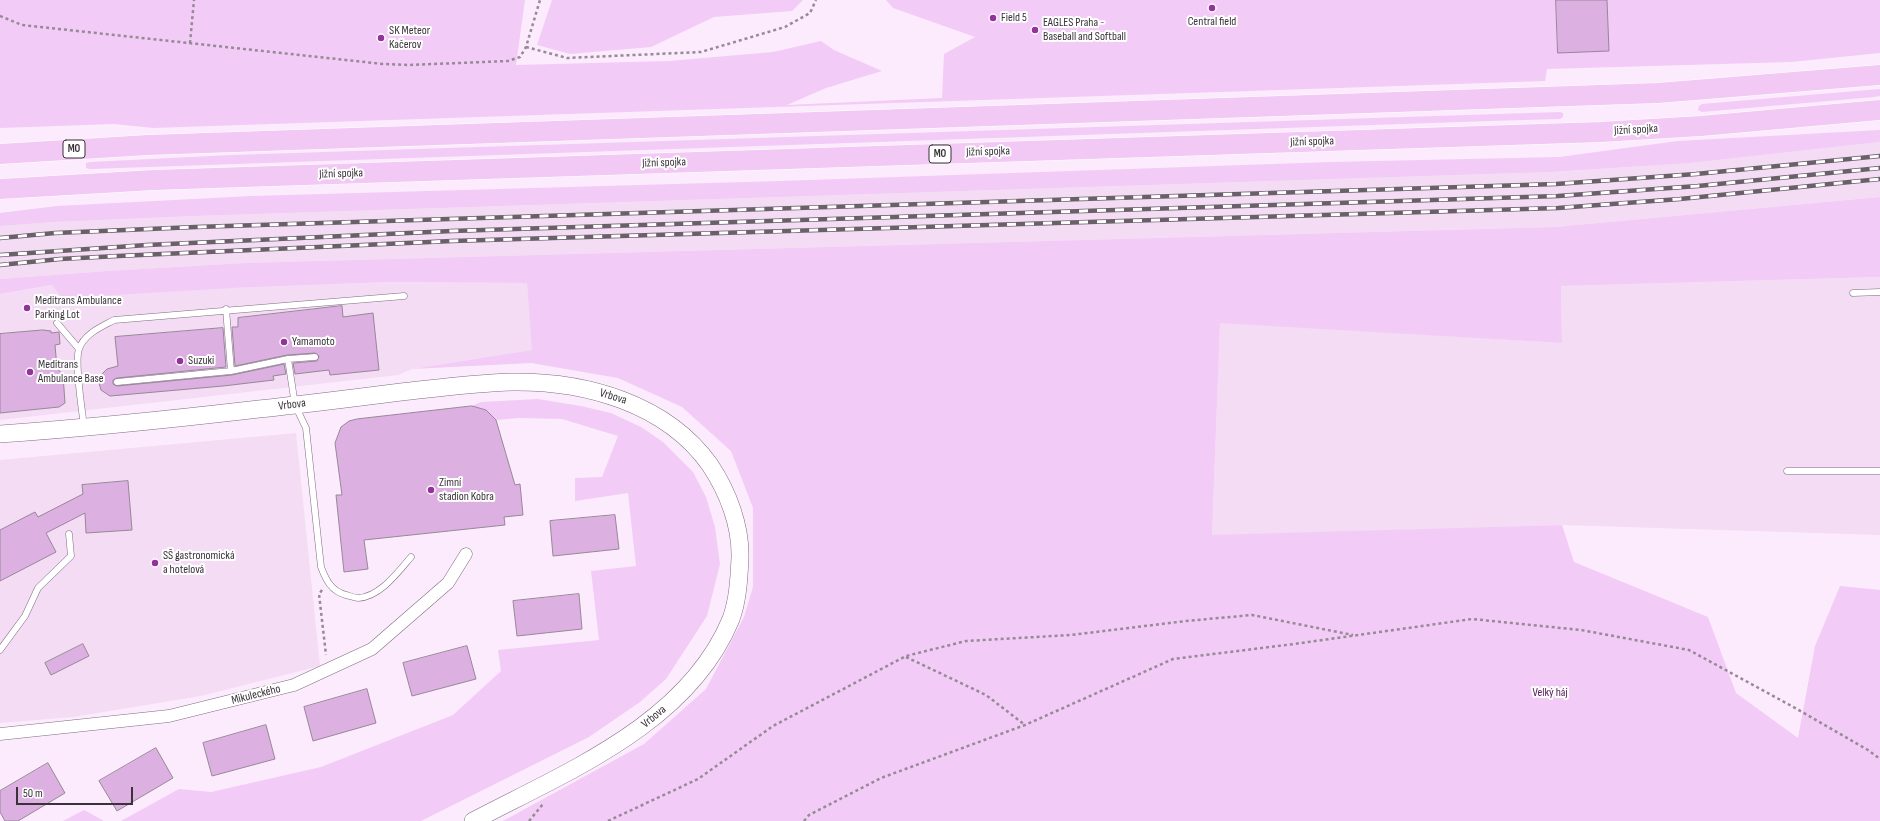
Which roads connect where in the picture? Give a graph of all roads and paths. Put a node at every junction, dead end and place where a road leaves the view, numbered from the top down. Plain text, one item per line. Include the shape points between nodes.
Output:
1 (194, 0) edge
2 (540, 0) edge
3 (816, 0) edge
4 (0, 16) edge
5 (190, 43) junction
6 (526, 47) junction
7 (1880, 75) edge
8 (1880, 110) edge
9 (0, 154) edge
10 (0, 189) edge
11 (1880, 292) edge
12 (1852, 294) dead end
13 (404, 296) dead end
14 (226, 309) junction
15 (57, 323) dead end
16 (79, 349) junction
17 (315, 357) dead end
18 (288, 359) junction
19 (231, 371) junction
20 (117, 382) dead end
21 (295, 405) junction
22 (84, 428) junction
23 (0, 434) edge
24 (1787, 471) dead end
25 (1880, 471) edge
26 (69, 534) dead end
27 (466, 554) dead end
28 (411, 558) dead end
29 (327, 583) junction
30 (1355, 635) junction
31 (0, 650) edge
32 (906, 656) junction
33 (328, 670) junction
34 (1025, 725) junction
35 (0, 734) edge
36 (1880, 759) edge
37 (544, 803) dead end
38 (473, 821) edge
39 (529, 821) edge
40 (608, 821) edge
41 (804, 821) edge

1 - 5 path
2 - 6 path
3 - 6 path via 810,13 786,27 701,52 567,58
4 - 5 path via 22,25
5 - 6 path via 409,65 508,61 520,57
7 - 9 highway, MO via 1658,94 148,145
8 - 10 highway, Jižní spojka / MO via 1601,132 154,180
11 - 12 lane
13 - 14 lane
14 - 16 lane via 114,320 91,333
14 - 19 lane
15 - 16 lane
16 - 22 lane
17 - 18 lane
18 - 19 lane
18 - 21 lane
19 - 20 lane
21 - 22 main road, Vrbova
21 - 29 lane via 306,428 321,567
21 - 38 main road, Vrbova via 435,388 513,382 557,385 599,392 637,405 668,423 698,449 716,474 728,499 737,525 740,549 739,582 732,617 714,652 692,680 645,725 610,749
22 - 23 main road, Vrbova
24 - 25 lane
26 - 31 lane via 71,556 38,588 25,616
27 - 33 street, Mikuleckého via 448,582 372,649
28 - 29 lane via 389,582 373,593 358,598 341,594
29 - 33 path via 319,594
30 - 32 path via 1252,615 1071,635 966,641
30 - 34 path via 1173,658
30 - 36 path via 1472,619 1581,630 1689,650 1797,709
32 - 34 path via 986,695
32 - 40 path via 773,726 698,779
33 - 35 street, Mikuleckého via 294,685 169,716
34 - 41 path via 881,778 808,815
37 - 39 path

